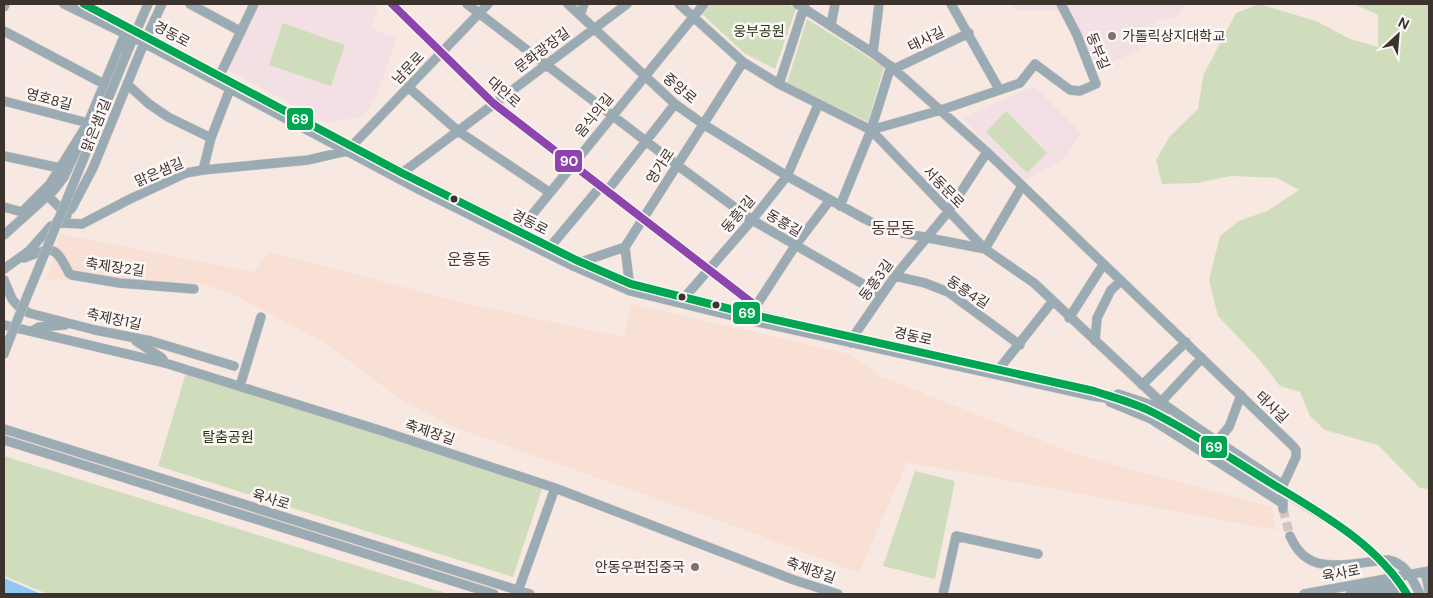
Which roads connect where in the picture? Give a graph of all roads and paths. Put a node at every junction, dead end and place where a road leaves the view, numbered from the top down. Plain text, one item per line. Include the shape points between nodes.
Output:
1 (64, 4) edge
2 (84, 4) edge
3 (148, 4) edge
4 (162, 4) edge
5 (190, 4) edge
6 (254, 4) edge
7 (467, 4) edge
8 (488, 4) edge
9 (568, 4) edge
10 (584, 4) edge
11 (628, 4) edge
12 (679, 4) edge
13 (704, 4) edge
14 (835, 4) edge
15 (879, 4) edge
16 (951, 4) edge
17 (1062, 4) edge
18 (396, 5) edge
19 (801, 5) edge
20 (479, 14) junction
21 (580, 15) junction
22 (693, 16) junction
23 (831, 25) junction
24 (595, 28) junction
25 (4, 31) edge
26 (240, 31) junction
27 (969, 33) junction
28 (131, 34) junction
29 (146, 40) junction
30 (442, 52) junction
31 (874, 53) junction
32 (743, 62) junction
33 (545, 65) junction
34 (892, 67) junction
35 (220, 75) junction
36 (644, 76) junction
37 (104, 84) junction
38 (127, 84) junction
39 (779, 84) junction
40 (408, 87) junction
41 (230, 89) junction
42 (999, 90) junction
43 (4, 101) edge
44 (493, 103) junction
45 (675, 104) junction
46 (818, 105) junction
47 (941, 110) junction
48 (612, 115) junction
49 (703, 124) junction
50 (85, 127) junction
51 (458, 130) junction
52 (871, 130) junction
53 (212, 138) junction
54 (646, 141) junction
55 (349, 149) junction
56 (988, 152) junction
57 (4, 156) edge
58 (572, 164) junction
59 (677, 165) junction
60 (60, 168) junction
61 (203, 170) junction
62 (402, 173) junction
63 (787, 176) junction
64 (1022, 186) junction
65 (604, 188) junction
66 (550, 192) junction
67 (48, 196) junction
68 (830, 200) junction
69 (840, 206) junction
70 (4, 207) edge
71 (948, 212) junction
72 (66, 213) junction
73 (642, 219) junction
74 (752, 220) junction
75 (73, 224) junction
76 (51, 226) junction
77 (518, 232) junction
78 (4, 235) edge
79 (926, 236) junction
80 (796, 246) junction
81 (625, 247) junction
82 (550, 248) junction
83 (985, 249) junction
84 (16, 261) junction
85 (581, 262) junction
86 (1103, 265) junction
87 (4, 269) edge
88 (709, 270) junction
89 (896, 276) junction
90 (4, 280) edge
91 (1120, 281) junction
92 (630, 287) junction
93 (194, 289) dead end
94 (882, 295) junction
95 (684, 298) junction
96 (1052, 302) junction
97 (754, 314) junction
98 (261, 317) dead end
99 (1069, 318) junction
100 (4, 325) edge
101 (72, 325) junction
102 (32, 331) junction
103 (129, 337) junction
104 (852, 340) junction
105 (1095, 341) junction
106 (1186, 342) junction
107 (1020, 345) junction
108 (4, 354) edge
109 (1202, 358) junction
110 (165, 364) junction
111 (234, 366) dead end
112 (999, 372) junction
113 (240, 386) junction
114 (1142, 386) junction
115 (1093, 394) junction
116 (1241, 395) junction
117 (1161, 402) junction
118 (1175, 412) junction
119 (4, 429) edge
120 (4, 440) edge
121 (1218, 441) junction
122 (1283, 484) junction
123 (555, 488) junction
124 (1290, 536) tunnel mouth
125 (1038, 554) dead end
126 (1410, 574) junction
127 (1428, 580) edge
128 (1370, 590) junction
129 (517, 593) edge
130 (494, 594) edge
131 (530, 594) edge
132 (838, 594) edge
133 (943, 594) edge
134 (1304, 594) edge
135 (1350, 594) edge
136 (1398, 594) edge
137 (1407, 594) edge
138 (1420, 594) edge

1 - 28 street, 경동로
2 - 28 street, 경동로
3 - 28 street
4 - 29 street, 맑은샘1길
5 - 26 street
6 - 26 street
7 - 20 street, 동흥길
8 - 20 street, 남문로
9 - 21 street, 중앙로
10 - 21 street
11 - 24 street, 문화광장길
12 - 22 street, 서동문로
13 - 22 street, 음식의길
14 - 23 street
15 - 31 street
16 - 27 street
17 - 42 street, 동부길 via 1096,84 1080,92 1070,90 1035,64 1020,83
18 - 30 street, 대안로
19 - 23 street, 태사길
19 - 39 street
20 - 30 street, 남문로
20 - 33 street, 동흥길
21 - 24 street, 중앙로
22 - 32 street, 서동문로
22 - 36 street, 음식의길
23 - 31 street, 태사길
24 - 33 street, 문화광장길
24 - 36 street, 중앙로
25 - 37 street
26 - 35 street
27 - 34 street, 태사길
27 - 42 street
28 - 29 street, 경동로
28 - 37 street
28 - 108 street, bridge via 126,55
29 - 35 street, 경동로
29 - 38 street, 맑은샘1길
29 - 41 street, 경동로
30 - 40 street, 남문로
30 - 44 street, 대안로
31 - 34 street, 태사길
32 - 39 street, 서동문로
32 - 49 street, 영가로
33 - 44 street, 문화광장길
33 - 48 street, 동흥길
34 - 47 street, 태사길
34 - 52 street
35 - 55 street, 경동로
36 - 45 street, 중앙로
36 - 48 street, 음식의길
37 - 50 street
38 - 53 street via 149,104
38 - 72 street, 맑은샘1길 via 93,168 76,202
39 - 46 street, 서동문로
40 - 51 street
40 - 55 street, 남문로
41 - 53 street
41 - 55 street, 경동로
42 - 47 street
43 - 50 street, 영호8길
44 - 51 street, 문화광장길
44 - 58 street, 대안로
45 - 49 street, 중앙로
45 - 54 street
46 - 52 street, 서동문로
46 - 63 street
47 - 52 street
47 - 56 street, 태사길
48 - 54 street, 동흥길
48 - 58 street, 음식의길
49 - 59 street, 영가로
49 - 63 street, 중앙로
50 - 60 street
50 - 67 street via 64,177
51 - 62 street, 문화광장길
51 - 66 street
52 - 69 street
52 - 71 street, 서동문로
53 - 61 street
54 - 59 street, 동흥길
54 - 65 street
55 - 61 street, 맑은샘길 via 299,161
55 - 62 street, 경동로
55 - 92 street, 경동로 via 420,190 531,246 580,270
56 - 64 street, 태사길
56 - 71 street
57 - 60 street
58 - 65 street, 대안로
58 - 66 street, 음식의길
59 - 73 street, 영가로
59 - 74 street, 동흥길
60 - 70 street via 40,195 22,212
61 - 75 street, 맑은샘길 via 178,177 82,224
62 - 77 street, 경동로
63 - 68 street, 중앙로
63 - 74 street, 동흥1길
64 - 83 street
64 - 86 street, 태사길
65 - 73 street, 대안로
65 - 82 street
66 - 77 street, 음식의길
67 - 72 street
67 - 78 street
68 - 69 street, 중앙로
68 - 80 street
69 - 79 street, 중앙로 via 888,230
71 - 79 street, 동흥3길
71 - 83 street, 서동문로
72 - 75 street
72 - 76 street, 맑은샘1길
73 - 81 street, 영가로
73 - 88 street, 대안로
74 - 80 street, 동흥길
74 - 88 street, 동흥1길
75 - 76 street, 맑은샘길
76 - 84 street
77 - 82 street, 경동로
79 - 83 street, 중앙로
79 - 89 street, 동흥3길
80 - 94 street, 동흥길
80 - 97 street
81 - 85 street
81 - 92 street
82 - 85 street, 경동로
83 - 96 street, 서동문로 via 1034,283
84 - 87 street
84 - 93 street, 축제장2길 via 52,250 72,275 119,283
85 - 92 street, 경동로
86 - 91 street, 태사길
86 - 99 street
88 - 95 street
88 - 97 street, 대안로
89 - 94 street, 동흥3길
89 - 107 street, 동흥4길 via 948,292
90 - 101 street, 축제장1길 via 12,299 24,311
91 - 105 street via 1111,290 1097,318
91 - 106 street, 태사길
92 - 95 street, 경동로
92 - 97 street, 경동로
94 - 104 street, 동흥3길
95 - 97 street, 경동로
96 - 99 street, 서동문로
96 - 107 street
97 - 104 street, 경동로
98 - 113 street
99 - 105 street, 서동문로
100 - 102 street, 축제장길
101 - 102 street via 39,327
101 - 103 street, 축제장1길
102 - 110 street, 축제장길
103 - 110 street via 150,349
103 - 111 street, 축제장1길
104 - 112 street, 경동로
105 - 114 street, 서동문로
106 - 109 street, 태사길
106 - 114 street
107 - 112 street
109 - 116 street, 태사길
109 - 117 street
110 - 113 street, 축제장길
112 - 115 street, 경동로
113 - 123 street, 축제장길
114 - 117 street, 서동문로
115 - 118 street via 1132,398
115 - 122 street via 1151,419 1283,506
115 - 137 street, 경동로, bridge via 1146,409 1175,424 1344,529 1385,565
116 - 121 street via 1229,427
116 - 122 street, 태사길 via 1296,450
117 - 118 street, 서동문로
118 - 121 street
119 - 129 street, 육사로
120 - 130 street, 육사로
121 - 122 street
123 - 129 street
123 - 132 street, 축제장길
124 - 126 street via 1296,548 1308,559 1322,564 1388,560 1399,564
125 - 133 street via 956,536
126 - 127 street
126 - 128 street, 육사로
126 - 134 street, 육사로
126 - 138 street
128 - 135 street, 육사로
128 - 136 street via 1392,589
129 - 131 street, 육사로

